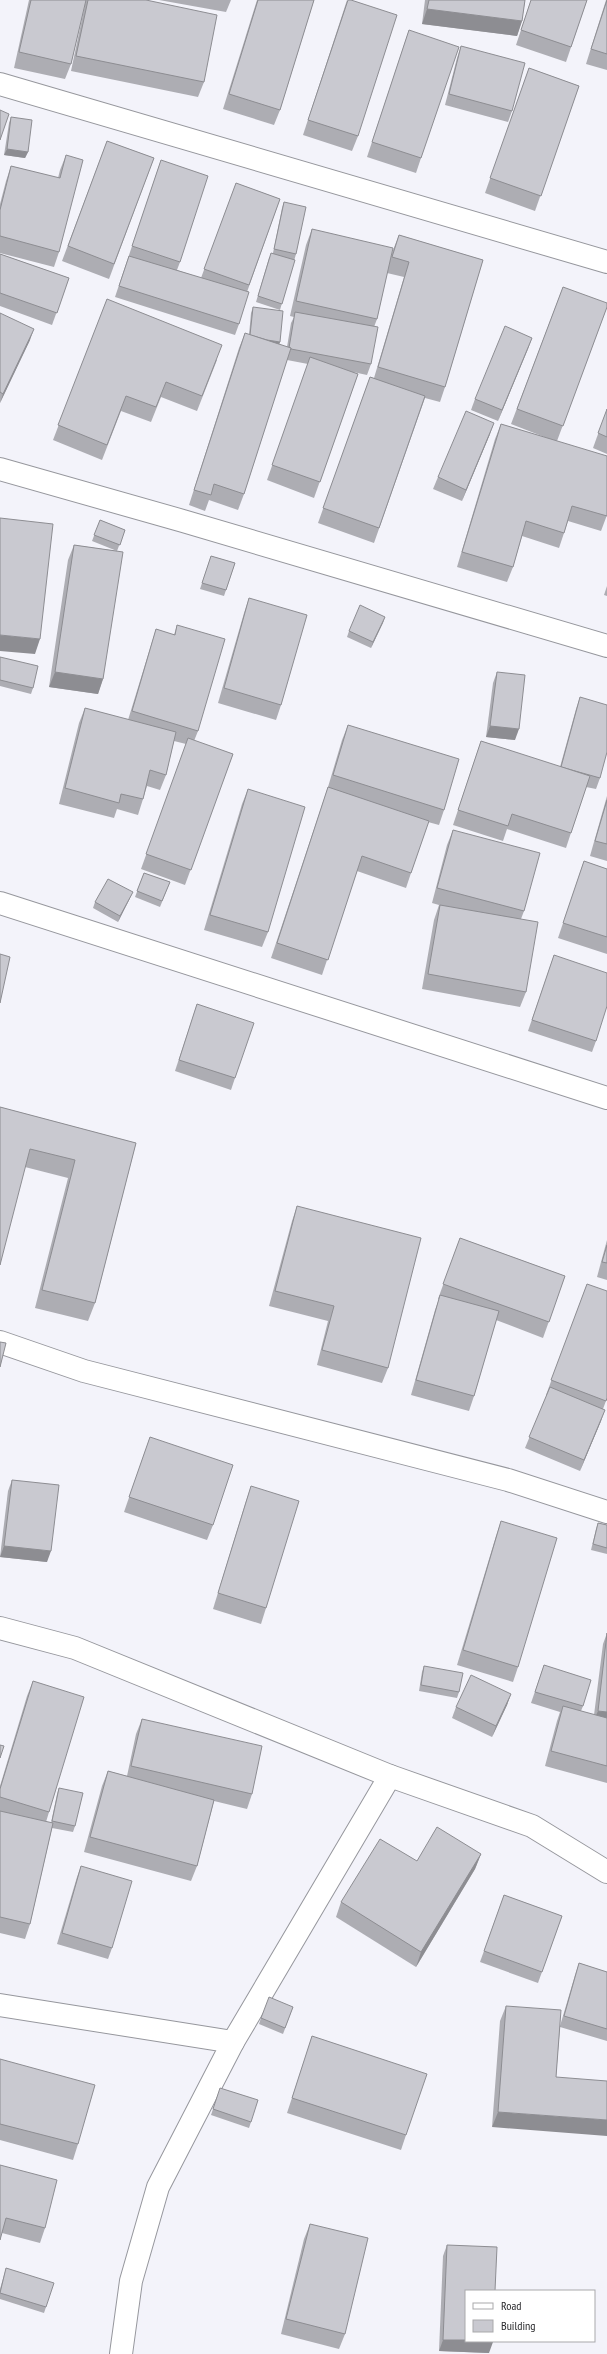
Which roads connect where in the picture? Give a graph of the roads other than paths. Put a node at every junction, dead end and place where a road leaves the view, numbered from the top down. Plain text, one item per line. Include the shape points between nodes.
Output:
1 (0, 84) edge
2 (607, 262) edge
3 (0, 470) edge
4 (607, 646) edge
5 (0, 903) edge
6 (606, 1097) edge
7 (0, 1342) edge
8 (607, 1512) edge
9 (0, 1628) edge
10 (390, 1776) junction
11 (607, 1872) edge
12 (0, 2005) edge
13 (233, 2042) junction
14 (121, 2354) edge

1 - 2 street
3 - 4 street
5 - 6 street
7 - 8 street via 84,1371 508,1480
9 - 10 street via 75,1648
10 - 11 street via 532,1826
10 - 13 street
12 - 13 street
13 - 14 street via 158,2187 131,2281

